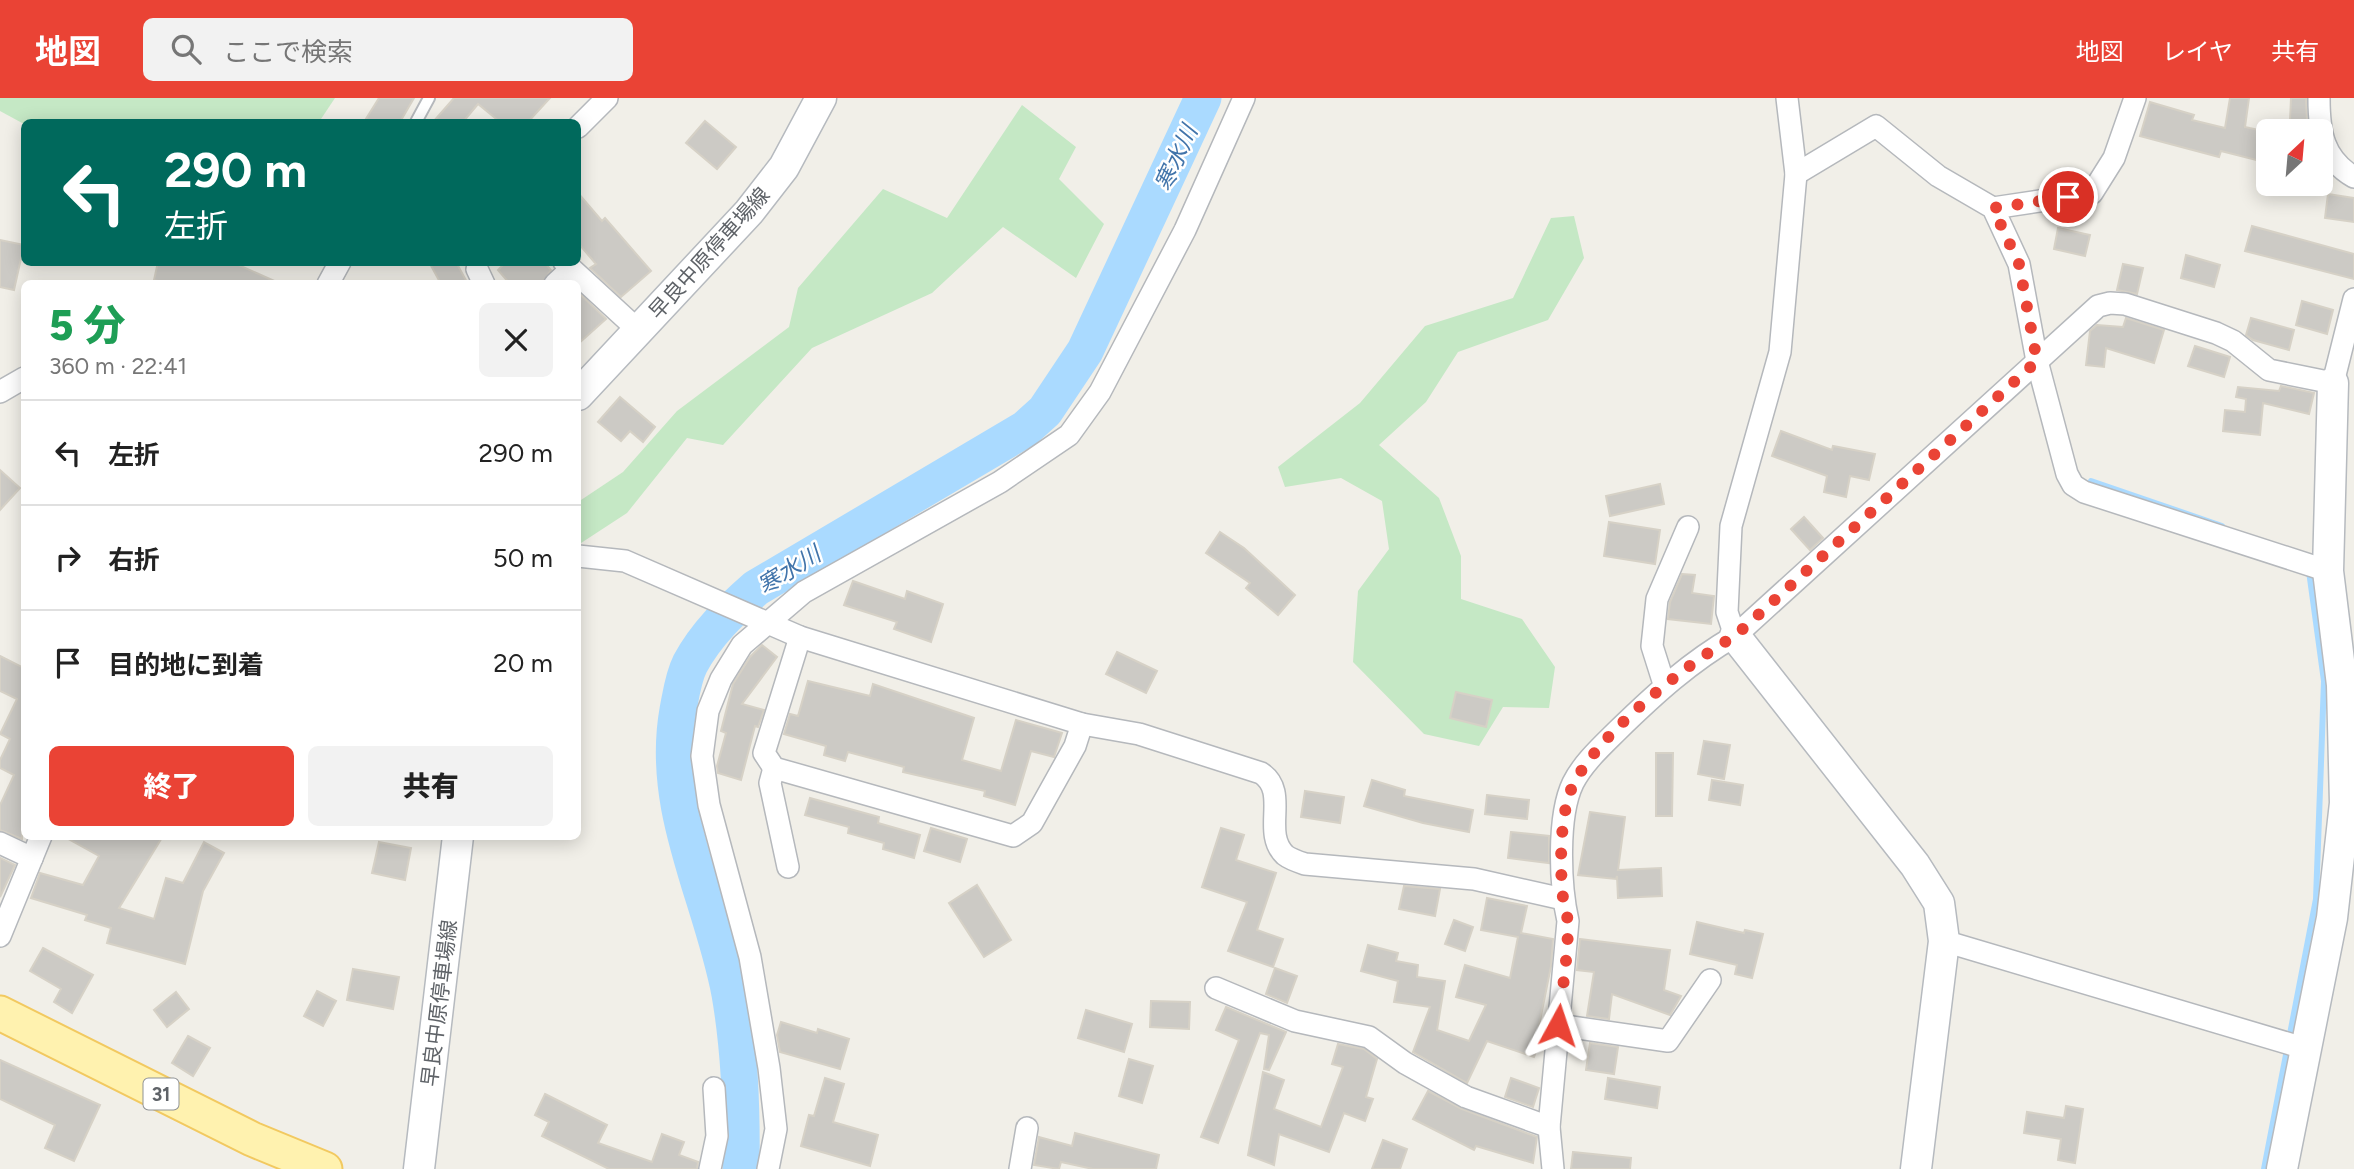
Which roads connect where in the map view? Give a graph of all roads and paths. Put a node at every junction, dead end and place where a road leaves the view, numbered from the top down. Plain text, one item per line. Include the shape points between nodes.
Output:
1 (429, 98) edge
2 (607, 98) edge
3 (821, 98) edge
4 (1244, 98) edge
5 (1787, 98) edge
6 (2135, 98) edge
7 (2319, 98) edge
8 (418, 119) edge
9 (581, 124) edge
10 (1796, 174) junction
11 (2354, 177) edge
12 (1993, 208) junction
13 (568, 266) edge
14 (2354, 299) edge
15 (638, 330) junction
16 (2037, 361) junction
17 (21, 380) edge
18 (2333, 383) junction
19 (0, 392) edge
20 (581, 392) edge
21 (1688, 527) dead end
22 (581, 556) edge
23 (2328, 571) junction
24 (765, 622) junction
25 (1735, 636) junction
26 (800, 637) junction
27 (1664, 684) junction
28 (2348, 684) edge
29 (1082, 724) junction
30 (774, 768) junction
31 (39, 840) edge
32 (458, 840) edge
33 (0, 843) edge
34 (32, 858) junction
35 (788, 867) dead end
36 (1563, 899) junction
37 (0, 936) edge
38 (1944, 941) junction
39 (1710, 981) dead end
40 (1216, 988) dead end
41 (0, 1013) edge
42 (1558, 1025) junction
43 (2307, 1049) junction
44 (714, 1088) dead end
45 (1549, 1127) junction
46 (1027, 1128) dead end
47 (325, 1169) edge
48 (419, 1169) edge
49 (710, 1169) edge
50 (768, 1169) edge
51 (1020, 1169) edge
52 (1553, 1169) edge
53 (1916, 1169) edge
54 (2282, 1169) edge

1 - 8 lane
2 - 9 street
3 - 15 street, 早良中原停車場線 via 784,167 749,212
4 - 24 street via 1185,230 1100,392 1069,435 1000,482 804,592
5 - 10 street
6 - 12 street via 2114,158 2092,193
7 - 11 street via 2326,152
10 - 12 street via 1876,126 1938,176
10 - 25 street via 1780,352 1731,526 1727,612
12 - 16 street via 2019,264
13 - 15 street
14 - 18 street
15 - 20 street, 早良中原停車場線
16 - 18 street via 2098,306 2125,304 2225,337 2269,370
16 - 23 street via 2073,485
16 - 25 street
17 - 19 street
18 - 23 street
21 - 27 street via 1657,599 1652,646
22 - 24 street via 625,561
23 - 28 street
24 - 26 street
24 - 50 street via 742,645 721,679 708,711 702,756 709,805 750,957 769,1068 776,1129
25 - 27 street
25 - 38 street via 1915,865 1939,903
26 - 29 street
26 - 30 street via 764,753
27 - 36 street via 1573,783 1564,824
28 - 43 street via 2345,803 2332,918
29 - 30 street via 1075,746 1032,823 1013,836
29 - 36 street via 1139,734 1261,773 1275,790 1275,837 1284,854 1305,864 1474,879
30 - 35 street via 770,783
31 - 34 street
32 - 48 street, 早良中原停車場線
33 - 34 street
34 - 37 street
36 - 42 street via 1568,921
38 - 43 street
38 - 53 street
39 - 42 street via 1668,1041
40 - 45 street via 1295,1021 1369,1037 1466,1097
41 - 47 main road, 31 via 252,1139
42 - 45 street
43 - 54 street
44 - 49 street via 717,1136
45 - 52 street
46 - 51 street

